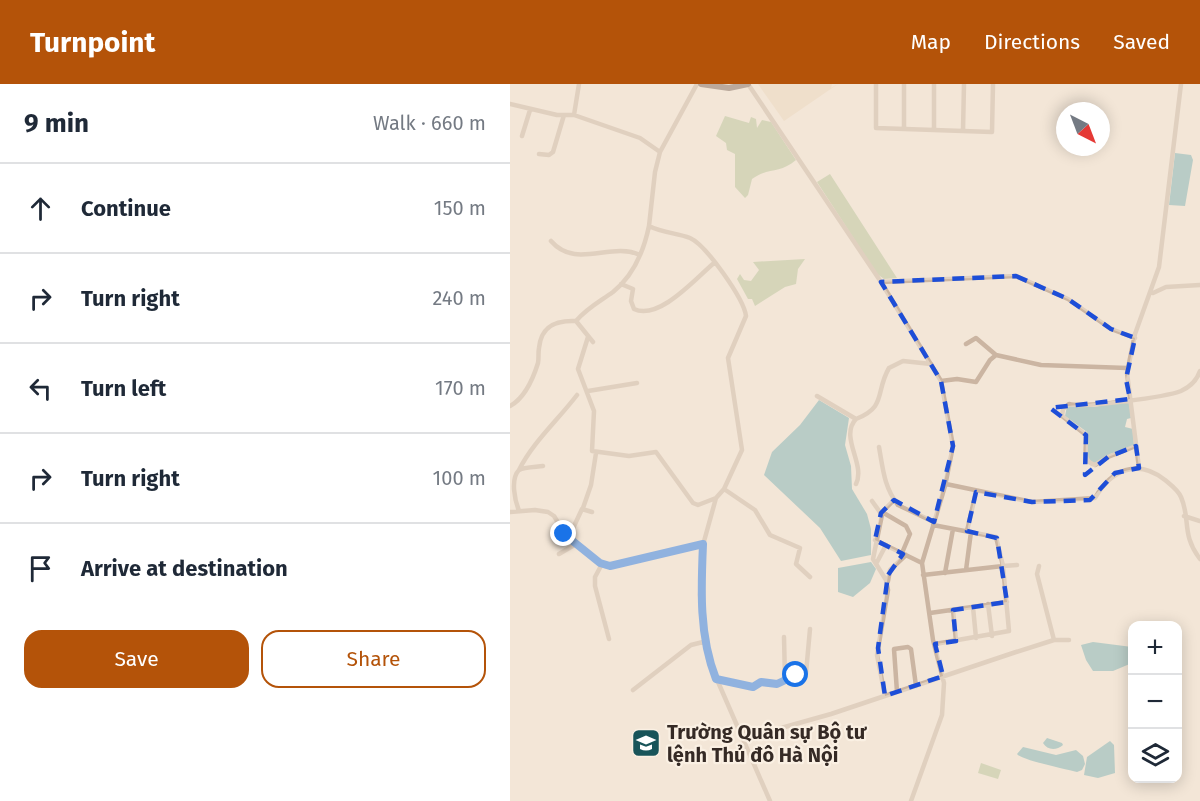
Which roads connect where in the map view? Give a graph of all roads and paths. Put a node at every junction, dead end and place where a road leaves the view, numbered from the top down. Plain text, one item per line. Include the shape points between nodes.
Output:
1 (579, 84) edge
2 (699, 84) edge
3 (748, 84) edge
4 (876, 84) edge
5 (904, 84) edge
6 (934, 84) edge
7 (964, 84) edge
8 (993, 84) edge
9 (1181, 84) edge
10 (510, 104) edge
11 (530, 110) junction
12 (574, 115) junction
13 (564, 116) junction
14 (904, 129) junction
15 (934, 130) junction
16 (963, 131) junction
17 (522, 136) dead end
18 (660, 152) junction
19 (539, 154) dead end
20 (650, 226) junction
21 (551, 242) dead end
22 (640, 255) junction
23 (714, 263) junction
24 (881, 282) junction
25 (621, 284) junction
26 (1200, 285) edge
27 (1150, 294) junction
28 (576, 321) junction
29 (588, 338) junction
30 (1135, 338) junction
31 (593, 342) dead end
32 (966, 344) dead end
33 (996, 355) junction
34 (931, 364) junction
35 (1127, 369) junction
36 (1200, 371) edge
37 (941, 381) junction
38 (637, 383) dead end
39 (588, 391) junction
40 (577, 395) dead end
41 (817, 396) dead end
42 (1130, 399) junction
43 (510, 406) edge
44 (856, 418) junction
45 (1136, 446) junction
46 (879, 447) dead end
47 (596, 453) junction
48 (543, 466) dead end
49 (1139, 468) junction
50 (519, 470) junction
51 (856, 484) dead end
52 (946, 484) junction
53 (724, 489) junction
54 (976, 492) junction
55 (716, 498) junction
56 (894, 500) junction
57 (872, 501) dead end
58 (583, 508) junction
59 (519, 511) junction
60 (510, 512) edge
61 (592, 512) dead end
62 (881, 513) junction
63 (1184, 516) junction
64 (1200, 521) edge
65 (934, 523) junction
66 (952, 529) junction
67 (969, 532) junction
68 (568, 539) junction
69 (875, 540) junction
70 (576, 544) junction
71 (703, 544) junction
72 (886, 545) junction
73 (559, 554) dead end
74 (904, 554) junction
75 (1200, 559) edge
76 (922, 563) junction
77 (603, 564) junction
78 (876, 564) junction
79 (1017, 564) dead end
80 (1003, 566) junction
81 (1039, 566) dead end
82 (966, 570) junction
83 (945, 573) junction
84 (923, 575) junction
85 (810, 577) dead end
86 (887, 584) junction
87 (1007, 602) junction
88 (988, 604) junction
89 (973, 607) junction
90 (953, 610) junction
91 (930, 613) junction
92 (810, 629) dead end
93 (992, 636) junction
94 (784, 637) dead end
95 (976, 638) junction
96 (609, 639) dead end
97 (1069, 639) dead end
98 (956, 640) junction
99 (1054, 640) junction
100 (707, 641) junction
101 (935, 645) junction
102 (943, 676) junction
103 (716, 679) junction
104 (785, 680) junction
105 (916, 686) junction
106 (633, 690) dead end
107 (897, 692) junction
108 (885, 696) junction
109 (739, 731) junction
110 (770, 801) edge
111 (911, 801) edge

1 - 12 street
2 - 3 main road via 729,88
2 - 18 street
3 - 24 street
4 - 14 street via 876,128
5 - 14 street
6 - 15 street
7 - 16 street
8 - 16 street via 992,132
9 - 27 street via 1159,267
10 - 11 street
11 - 13 street
11 - 17 street
12 - 13 street
12 - 18 street via 640,138
13 - 19 street via 553,152
14 - 15 street
15 - 16 street
18 - 20 street
20 - 22 street
20 - 23 street via 689,238
21 - 22 street via 581,257 624,249
22 - 25 street
23 - 25 street via 670,302 649,310 634,309 633,289
23 - 53 street via 743,302 746,316 728,358 742,450
24 - 30 street via 1016,276 1068,299 1111,329
24 - 34 street
25 - 28 street via 587,308
26 - 27 street via 1159,288
27 - 30 street
28 - 29 street
28 - 43 street via 554,322 546,330 528,386 518,402
29 - 31 street
29 - 39 street via 578,369
30 - 35 street
32 - 33 street via 975,338
33 - 35 street via 1041,365
33 - 37 street via 976,382
34 - 37 street
34 - 44 street via 903,361 889,368 877,406
35 - 42 street
36 - 42 street via 1194,382 1179,392
37 - 52 street via 953,446
38 - 39 street
39 - 47 street via 594,414 591,447
40 - 50 street via 531,449
41 - 44 street
42 - 45 street
42 - 45 street via 1092,406 1069,404 1061,414 1086,435 1086,459 1092,465
44 - 51 street via 851,438 859,468
45 - 49 street
46 - 56 street via 886,486
47 - 55 street via 629,456 656,452 693,503 698,505
47 - 58 street
48 - 50 street
49 - 54 street via 1115,473 1090,500 1032,502
49 - 63 street via 1159,475 1178,492
50 - 59 street via 512,483
52 - 54 street
52 - 65 street
53 - 55 street
53 - 85 street via 755,510 770,535 800,548 796,564
54 - 67 street
55 - 71 street
56 - 62 street
56 - 65 street
57 - 62 street
58 - 61 street
58 - 68 street
59 - 60 street
59 - 68 street via 548,512
62 - 69 street
62 - 74 street via 906,526 910,534
63 - 64 street
63 - 75 street via 1188,539
65 - 66 street
65 - 76 street
66 - 67 street
66 - 83 street
67 - 80 street via 997,538
67 - 82 street
68 - 70 street
69 - 72 street
69 - 78 street
70 - 73 street
70 - 77 street
71 - 77 street via 610,566
71 - 100 street via 700,596
72 - 74 street
72 - 78 street
74 - 76 street
74 - 86 street via 890,570
76 - 84 street
77 - 96 street via 595,577 595,586
78 - 86 street
79 - 80 street
80 - 82 street
80 - 87 street
81 - 99 street via 1037,574
82 - 83 street
83 - 84 street
84 - 91 street
86 - 108 street via 888,601 877,655
87 - 88 street
87 - 93 street via 1009,631
88 - 89 street
88 - 93 street
89 - 90 street
89 - 95 street
90 - 91 street
90 - 98 street
91 - 101 street
92 - 104 street via 807,672
93 - 95 street
94 - 104 street
95 - 98 street
97 - 99 street
98 - 101 street
99 - 102 street
100 - 103 street via 708,659
100 - 106 street via 691,645
101 - 102 street
102 - 105 street
102 - 111 street via 942,715
103 - 104 street via 753,687 761,682 777,684
103 - 109 street
105 - 107 street
105 - 107 street via 911,649 894,649
107 - 108 street
108 - 109 street via 774,730
109 - 110 street

